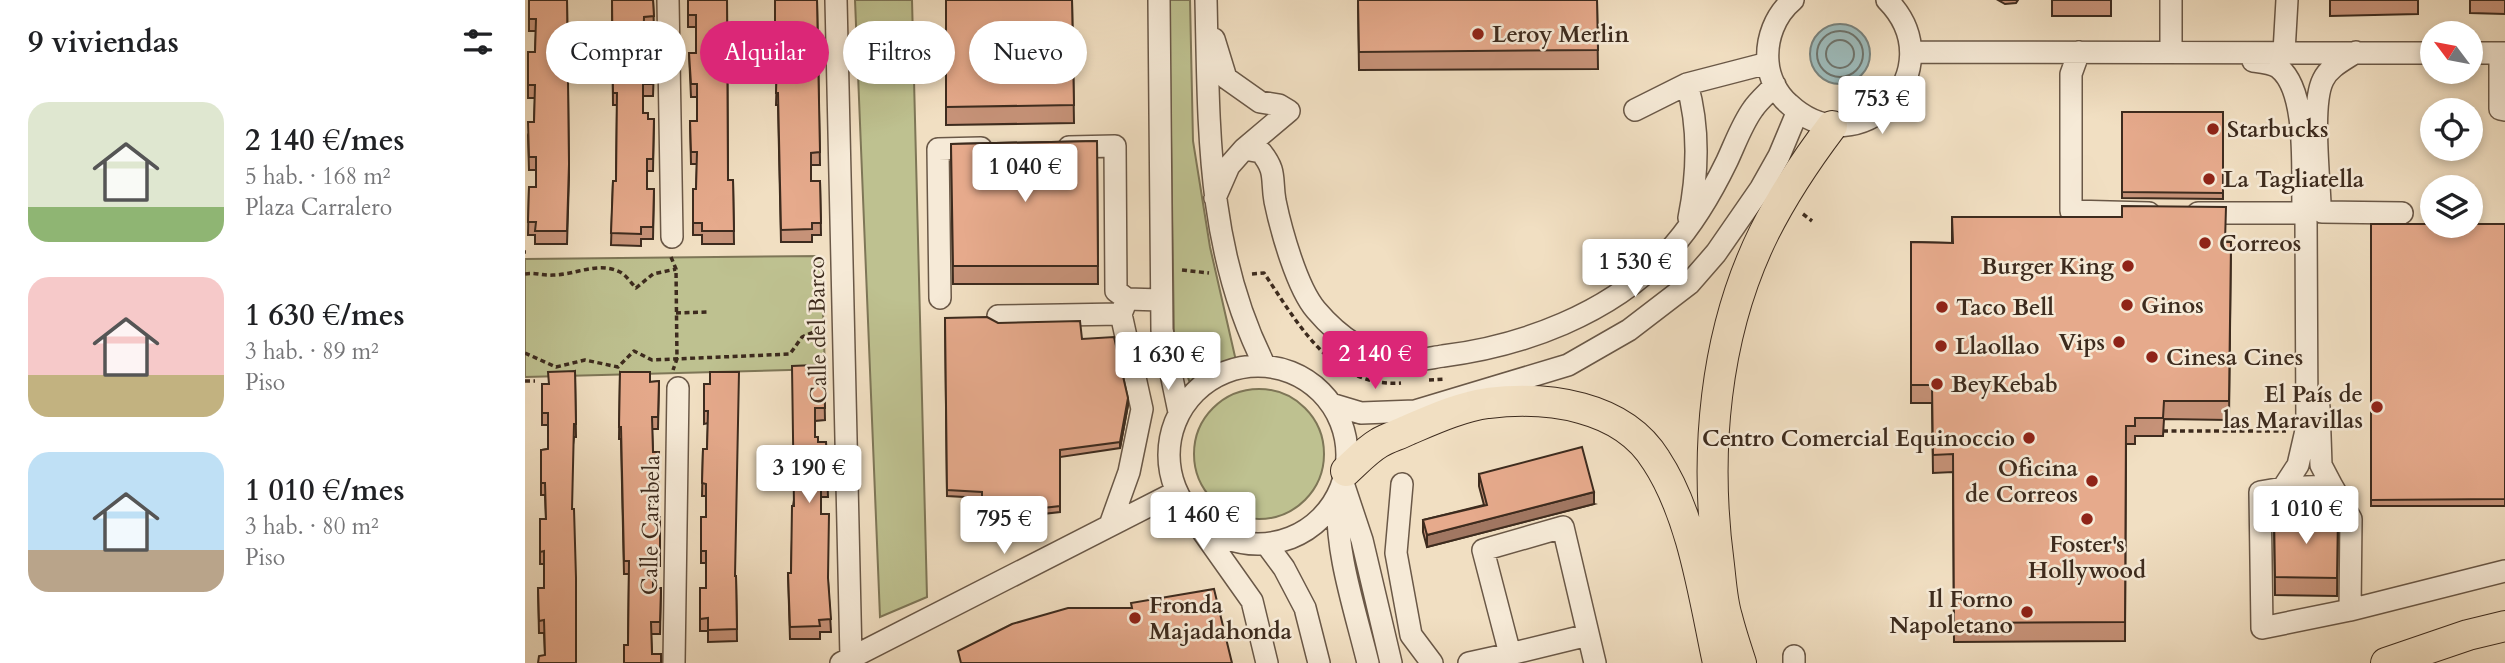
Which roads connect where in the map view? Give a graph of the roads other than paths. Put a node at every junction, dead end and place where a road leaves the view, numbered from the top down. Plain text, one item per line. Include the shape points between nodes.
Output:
1 (668, 0) edge
2 (836, 0) edge
3 (1160, 0) edge
4 (1793, 0) edge
5 (1887, 0) edge
6 (2171, 0) edge
7 (2287, 0) edge
8 (1206, 8) edge
9 (1912, 52) junction
10 (2080, 52) junction
11 (2171, 52) junction
12 (2210, 52) junction
13 (2284, 52) junction
14 (2356, 52) junction
15 (2420, 52) edge
16 (2483, 53) edge
17 (2503, 53) edge
18 (1768, 63) junction
19 (1687, 84) junction
20 (1775, 85) junction
21 (1635, 110) dead end
22 (2503, 110) edge
23 (1797, 113) junction
24 (1832, 126) junction
25 (1047, 147) edge
26 (1006, 148) edge
27 (1244, 149) junction
28 (1215, 198) junction
29 (2312, 212) junction
30 (2402, 213) dead end
31 (1688, 227) junction
32 (672, 244) road end
33 (940, 298) dead end
34 (1161, 300) junction
35 (1124, 306) junction
36 (998, 316) dead end
37 (1265, 366) junction
38 (675, 383) road end
39 (1331, 404) junction
40 (1415, 411) junction
41 (1179, 412) junction
42 (1450, 412) junction
43 (1342, 483) junction
44 (1402, 484) dead end
45 (2332, 486) junction
46 (2283, 488) junction
47 (1175, 492) junction
48 (1193, 518) junction
49 (1110, 526) junction
50 (1267, 545) junction
51 (2505, 571) edge
52 (1703, 595) junction
53 (2350, 610) junction
54 (2505, 626) edge
55 (1588, 635) junction
56 (1510, 654) junction
57 (846, 661) edge
58 (674, 663) edge
59 (1267, 663) edge
60 (1319, 663) edge
61 (1368, 663) edge
62 (1391, 663) edge
63 (1432, 663) edge
64 (1469, 663) edge
65 (1595, 663) edge
66 (1718, 663) edge
67 (1728, 663) edge
68 (1741, 663) edge
69 (2386, 663) edge

1 - 32 street
2 - 57 street, Calle del Barco
3 - 34 street
4 - 18 street via 1775,23 1768,42
5 - 9 street via 1908,31
6 - 11 street
7 - 13 street
8 - 27 street via 1226,78 1260,102 1289,111
8 - 28 street
9 - 10 street
9 - 24 street via 1908,76 1896,98 1879,114 1856,124
10 - 11 street
10 - 29 street via 2071,74 2071,211
11 - 12 street
12 - 13 street
12 - 29 street via 2278,66 2290,81 2299,106
13 - 14 street
14 - 15 street
14 - 29 street via 2323,80
16 - 17 street
17 - 22 street
18 - 19 street
18 - 20 street
19 - 21 street
19 - 31 street via 1697,137
20 - 23 street
20 - 31 street via 1752,110 1715,186
23 - 24 street
23 - 40 street via 1761,188 1689,284 1629,330 1568,365
24 - 68 highway via 1764,233 1734,311 1721,369 1712,434 1712,518 1726,616
25 - 35 street via 1115,146 1116,291
26 - 33 street via 938,149
27 - 28 street via 1229,166
27 - 31 street via 1261,152 1272,166 1275,200 1290,259 1314,308 1346,340 1373,354 1402,361 1531,337 1585,314 1628,288
28 - 37 street via 1229,275
29 - 30 street
29 - 45 street via 2321,465
29 - 46 street via 2307,426 2298,465
34 - 35 street
34 - 41 street via 1162,330
35 - 36 street
35 - 49 street via 1142,409 1129,472
37 - 39 street via 1302,377
37 - 41 street via 1240,367 1215,376 1195,391
38 - 58 street, Calle Carabela
39 - 40 street via 1361,413
39 - 43 street via 1347,447
40 - 42 highway
41 - 47 street via 1169,438 1168,466
42 - 43 highway via 1378,443
42 - 52 highway via 1488,403 1550,401 1616,422 1655,457 1672,486
43 - 50 street via 1325,514 1308,529
43 - 61 street via 1336,520
43 - 62 street via 1362,540
44 - 63 street via 1396,553 1411,635
45 - 46 street
45 - 53 street via 2351,519
46 - 53 street via 2260,492 2262,628
47 - 48 street
47 - 49 street
48 - 50 street via 1227,540
48 - 59 street via 1252,601
49 - 57 street
50 - 60 street via 1305,608
51 - 53 street
52 - 66 highway
52 - 67 highway
54 - 69 highway
55 - 56 street
55 - 56 street via 1563,527 1483,550
55 - 65 street
56 - 64 street

